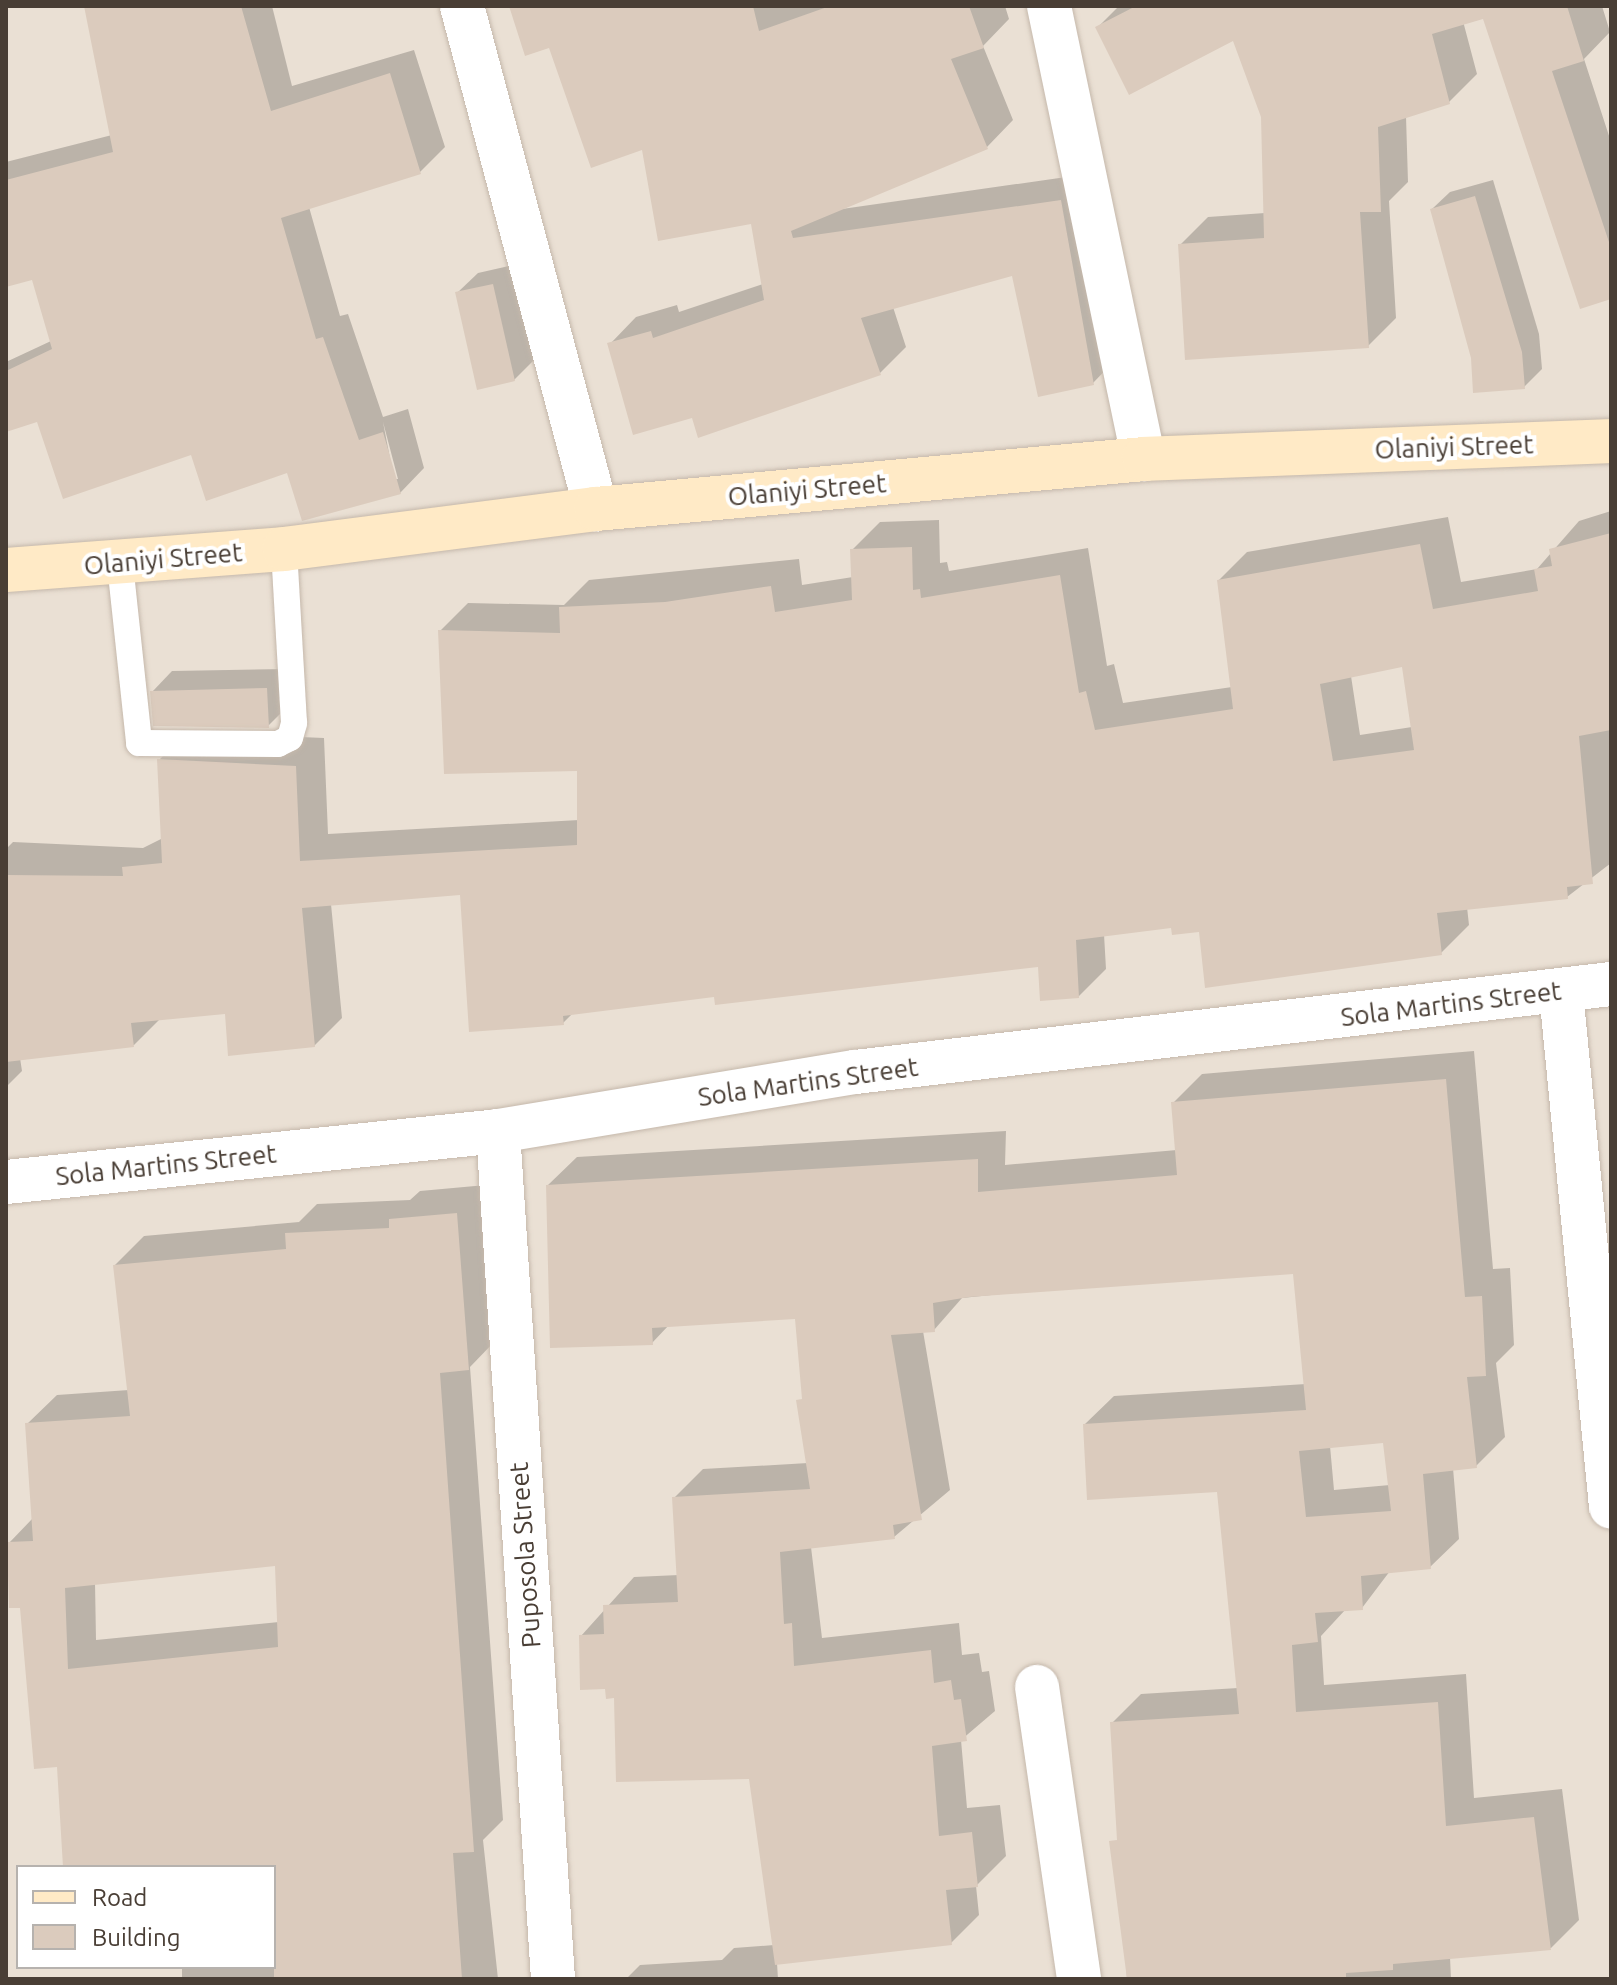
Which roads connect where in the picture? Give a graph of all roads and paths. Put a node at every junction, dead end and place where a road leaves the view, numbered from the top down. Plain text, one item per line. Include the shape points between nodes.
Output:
1 (462, 6) edge
2 (1049, 6) edge
3 (1611, 441) edge
4 (1144, 459) junction
5 (596, 509) junction
6 (284, 549) junction
7 (120, 564) junction
8 (6, 570) edge
9 (1611, 984) edge
10 (1561, 992) junction
11 (498, 1131) junction
12 (6, 1182) edge
13 (1611, 1507) edge
14 (1037, 1687) dead end
15 (553, 1979) edge
16 (1079, 1979) edge

1 - 5 street
2 - 4 street
3 - 4 street, Olaniyi Street
4 - 5 street, Olaniyi Street
5 - 6 street, Olaniyi Street
6 - 7 street, Olaniyi Street
6 - 7 lane via 294,723 290,738 278,744 139,743
7 - 8 street, Olaniyi Street
9 - 10 street, Sola Martins Street
10 - 11 street, Sola Martins Street via 855,1072
10 - 13 street
11 - 12 street, Sola Martins Street
11 - 15 street, Puposola Street
14 - 16 street

